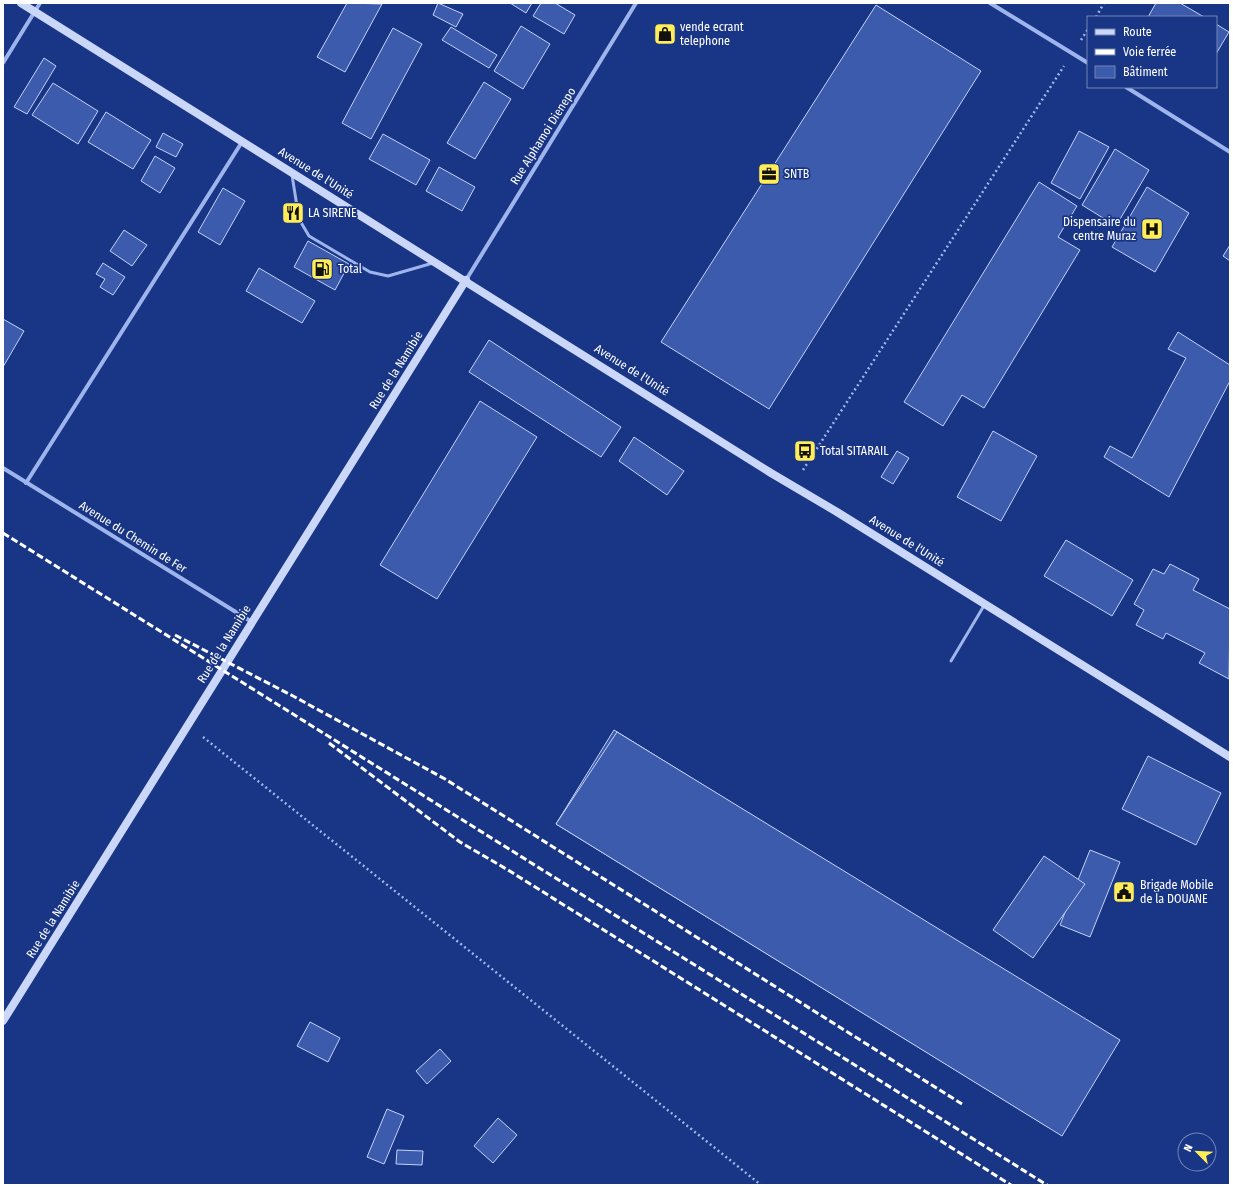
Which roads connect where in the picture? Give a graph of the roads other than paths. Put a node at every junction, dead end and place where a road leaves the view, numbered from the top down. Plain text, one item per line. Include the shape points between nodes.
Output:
1 (21, 3) edge
2 (40, 3) edge
3 (636, 3) edge
4 (990, 3) edge
5 (35, 11) junction
6 (3, 63) edge
7 (1087, 63) edge
8 (1128, 88) edge
9 (242, 141) junction
10 (1230, 152) edge
11 (292, 172) junction
12 (437, 262) junction
13 (466, 280) junction
14 (3, 468) edge
15 (26, 482) junction
16 (985, 604) junction
17 (252, 622) junction
18 (951, 660) dead end
19 (1230, 757) edge
20 (3, 1021) edge

1 - 5 main road, Avenue de l'Unité
2 - 5 street
3 - 13 street, Rue Alphamoi Dienepo
4 - 7 street
5 - 6 street
5 - 9 main road, Avenue de l'Unité
8 - 10 street
9 - 11 main road, Avenue de l'Unité
9 - 15 street
11 - 12 main road, Avenue de l'Unité
11 - 12 lane via 299,219 309,236 370,272 388,276
12 - 13 main road, Avenue de l'Unité
13 - 16 main road, Avenue de l'Unité
13 - 17 main road, Rue de la Namibie
14 - 15 street, Avenue du Chemin de Fer
15 - 17 street, Avenue du Chemin de Fer
16 - 18 lane
16 - 19 main road, Avenue de l'Unité
17 - 20 main road, Rue de la Namibie

